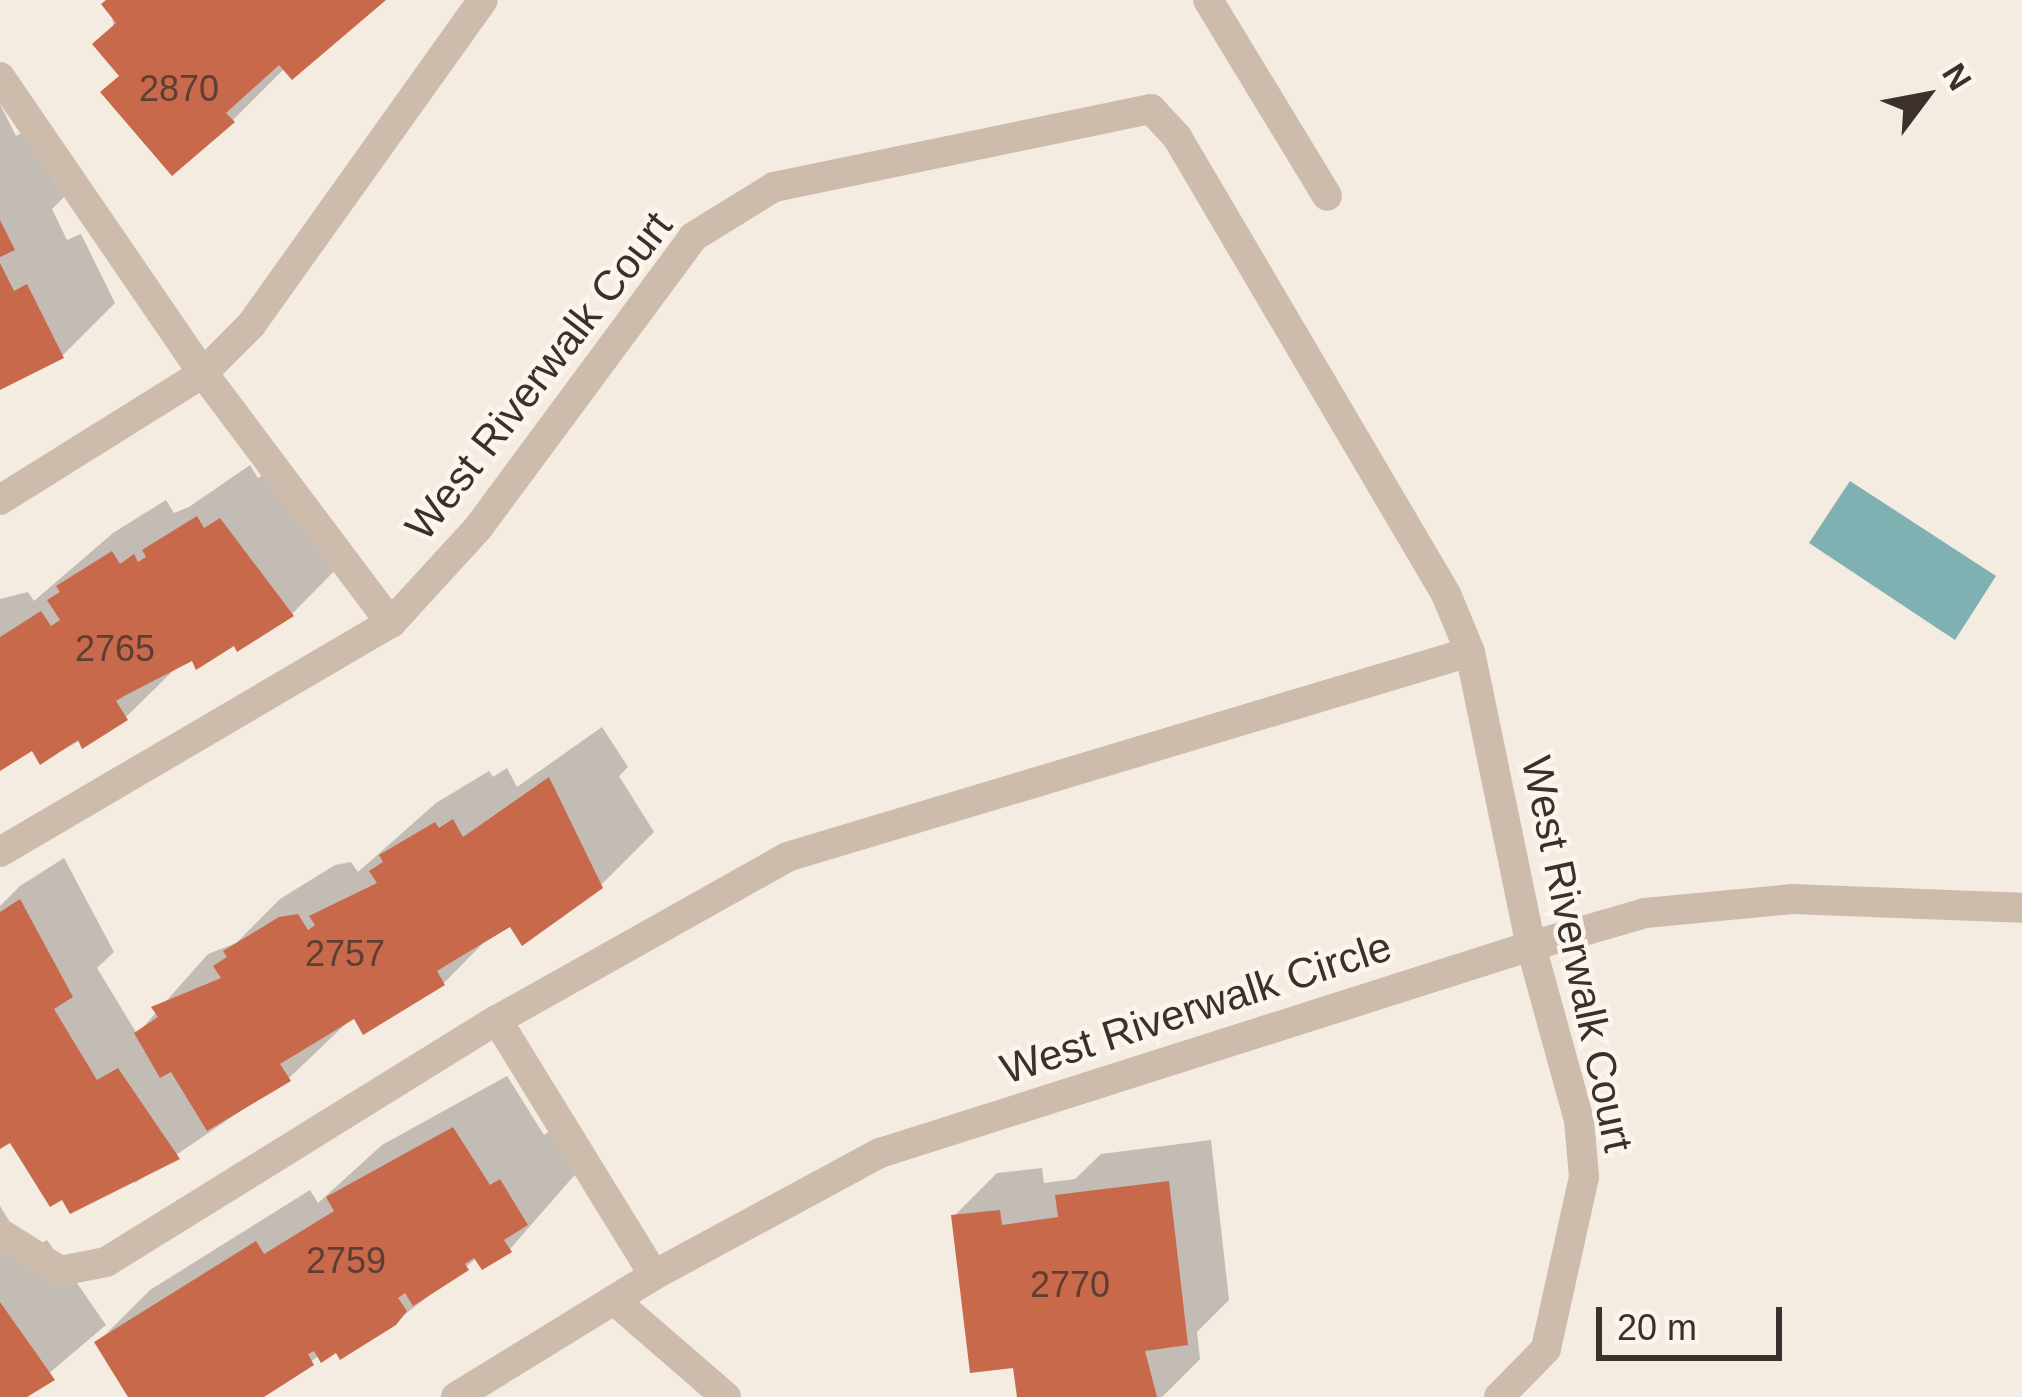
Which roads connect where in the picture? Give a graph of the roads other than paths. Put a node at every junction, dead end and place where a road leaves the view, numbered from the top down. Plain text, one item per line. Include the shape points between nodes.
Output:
1 (483, 0) edge
2 (1208, 0) edge
3 (0, 76) edge
4 (1327, 196) dead end
5 (202, 373) junction
6 (0, 500) edge
7 (391, 623) junction
8 (1470, 652) junction
9 (0, 852) edge
10 (2022, 908) edge
11 (1531, 946) junction
12 (497, 1020) junction
13 (0, 1233) edge
14 (654, 1275) junction
15 (614, 1300) junction
16 (456, 1397) edge
17 (726, 1397) edge
18 (1499, 1397) edge

1 - 5 street via 251,325
2 - 4 street
3 - 5 street
5 - 6 street
5 - 7 street
7 - 8 street, West Riverwalk Court via 478,527 693,237 774,187 1150,109 1177,137 1446,594
7 - 9 street, West Riverwalk Court
8 - 11 street, West Riverwalk Court
8 - 12 street via 787,857
10 - 11 street, West Riverwalk Circle via 1792,899 1645,913
11 - 14 street, West Riverwalk Circle via 880,1153
11 - 18 street, West Riverwalk Court via 1579,1120 1584,1177 1546,1349
12 - 13 street via 106,1262 60,1271
12 - 14 street
14 - 15 street, West Riverwalk Circle
15 - 16 street, West Riverwalk Circle
15 - 17 street

